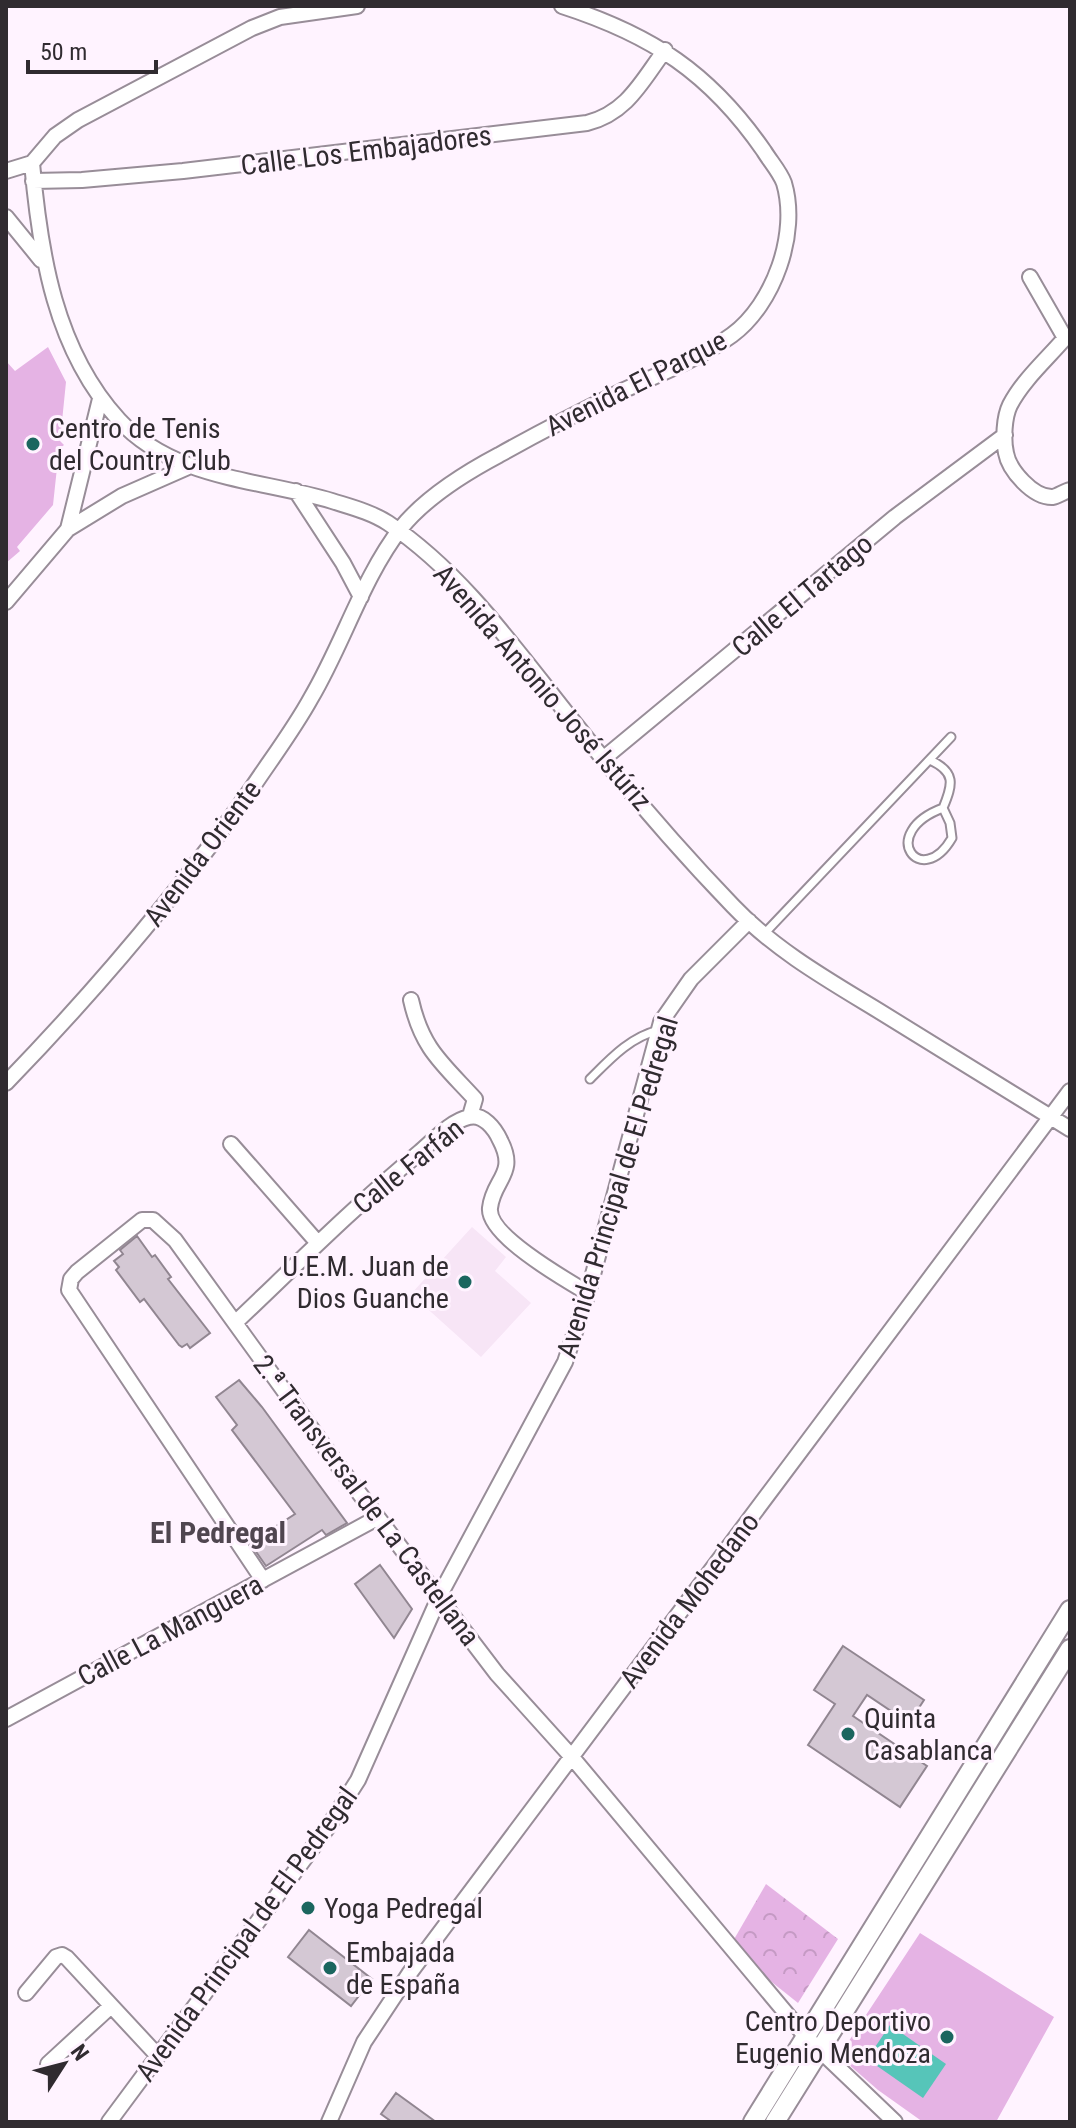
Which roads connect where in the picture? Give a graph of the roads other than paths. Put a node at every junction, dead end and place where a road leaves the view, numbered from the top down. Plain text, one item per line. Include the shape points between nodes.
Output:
1 (357, 6) edge
2 (562, 6) edge
3 (665, 50) junction
4 (32, 163) junction
5 (6, 171) edge
6 (33, 181) junction
7 (6, 217) edge
8 (44, 264) junction
9 (1030, 277) dead end
10 (1068, 337) edge
11 (100, 399) junction
12 (1005, 435) junction
13 (188, 467) junction
14 (1070, 490) edge
15 (296, 491) junction
16 (68, 529) junction
17 (399, 531) junction
18 (361, 597) junction
19 (6, 602) edge
20 (951, 737) dead end
21 (603, 759) junction
22 (930, 760) junction
23 (943, 808) junction
24 (749, 921) junction
25 (764, 934) junction
26 (411, 1000) dead end
27 (659, 1030) junction
28 (590, 1079) dead end
29 (6, 1083) edge
30 (1070, 1091) edge
31 (470, 1116) junction
32 (1052, 1117) junction
33 (1070, 1129) edge
34 (231, 1144) dead end
35 (317, 1242) junction
36 (588, 1293) junction
37 (236, 1322) junction
38 (377, 1518) junction
39 (263, 1580) junction
40 (438, 1599) junction
41 (1070, 1610) edge
42 (1070, 1649) edge
43 (6, 1719) edge
44 (571, 1756) junction
45 (26, 1993) dead end
46 (111, 2006) junction
47 (813, 2043) junction
48 (158, 2056) junction
49 (48, 2064) dead end
50 (117, 2118) edge
51 (329, 2122) edge
52 (753, 2122) edge
53 (775, 2122) edge
54 (895, 2122) edge

1 - 4 street via 280,17 252,28 78,120 55,136
2 - 3 street, Avenida El Parque
3 - 6 street, Calle Los Embajadores via 627,102 614,114 587,123 183,171
3 - 17 street, Avenida El Parque via 733,109 783,180 788,240 776,274 748,321 714,346 469,471
4 - 5 street
4 - 6 street, Avenida Antonio José Istúriz
6 - 8 street, Avenida Antonio José Istúriz
7 - 8 street, Avenida Antonio José Istúriz
8 - 11 street, Avenida Antonio José Istúriz via 63,330
9 - 10 street
10 - 12 street via 1008,407
11 - 13 street, Avenida Antonio José Istúriz via 144,443
11 - 16 street
12 - 14 street via 1006,456 1035,492 1052,497
12 - 21 street, Calle El Tartago via 895,517
13 - 15 street, Avenida Antonio José Istúriz
13 - 16 street via 122,496
15 - 17 street, Avenida Antonio José Istúriz via 372,514
15 - 18 street
16 - 19 street
17 - 18 street, Avenida Oriente
17 - 21 street, Avenida Antonio José Istúriz via 482,608
18 - 29 street, Avenida Oriente via 311,699 203,858 122,958
20 - 22 lane
21 - 24 street, Avenida Antonio José Istúriz
22 - 23 lane via 951,778
22 - 25 lane
23 - 23 lane via 952,838 938,855 914,858 907,838 913,827
24 - 25 street, Avenida Antonio José Istúriz
24 - 27 street, Avenida Principal de El Pedregal via 691,979
25 - 32 street, Avenida Antonio José Istúriz via 802,964
26 - 31 street via 417,1028 432,1052 475,1099
27 - 28 lane via 632,1041
27 - 36 street, Avenida Principal de El Pedregal
30 - 32 street, Avenida Mohedano
31 - 35 street, Calle Farfán via 449,1128
31 - 36 street, Calle Farfán via 487,1122 508,1163 489,1210 491,1220 516,1245
32 - 33 street, Avenida Antonio José Istúriz
32 - 44 street, Avenida Mohedano
34 - 35 street
35 - 37 street, Calle Farfán
36 - 40 street, Avenida Principal de El Pedregal via 557,1379
37 - 38 street, 2.ª Transversal de La Castellana
37 - 39 street, 2.ª Transversal de La Castellana via 175,1240 153,1220 142,1220 71,1279 74,1299
38 - 39 street, Calle La Manguera
38 - 40 street, 2.ª Transversal de La Castellana
39 - 43 street, Calle La Manguera
40 - 44 street, 2.ª Transversal de La Castellana
40 - 48 street, Avenida Principal de El Pedregal via 358,1780
41 - 47 street
42 - 47 street
44 - 47 street, 2.ª Transversal de La Castellana
44 - 51 street, Avenida Mohedano via 364,2042
45 - 46 street via 62,1955
46 - 48 street
46 - 49 street
47 - 52 street
47 - 53 street
47 - 54 street, 2.ª Transversal de La Castellana
48 - 50 street, Avenida Principal de El Pedregal

